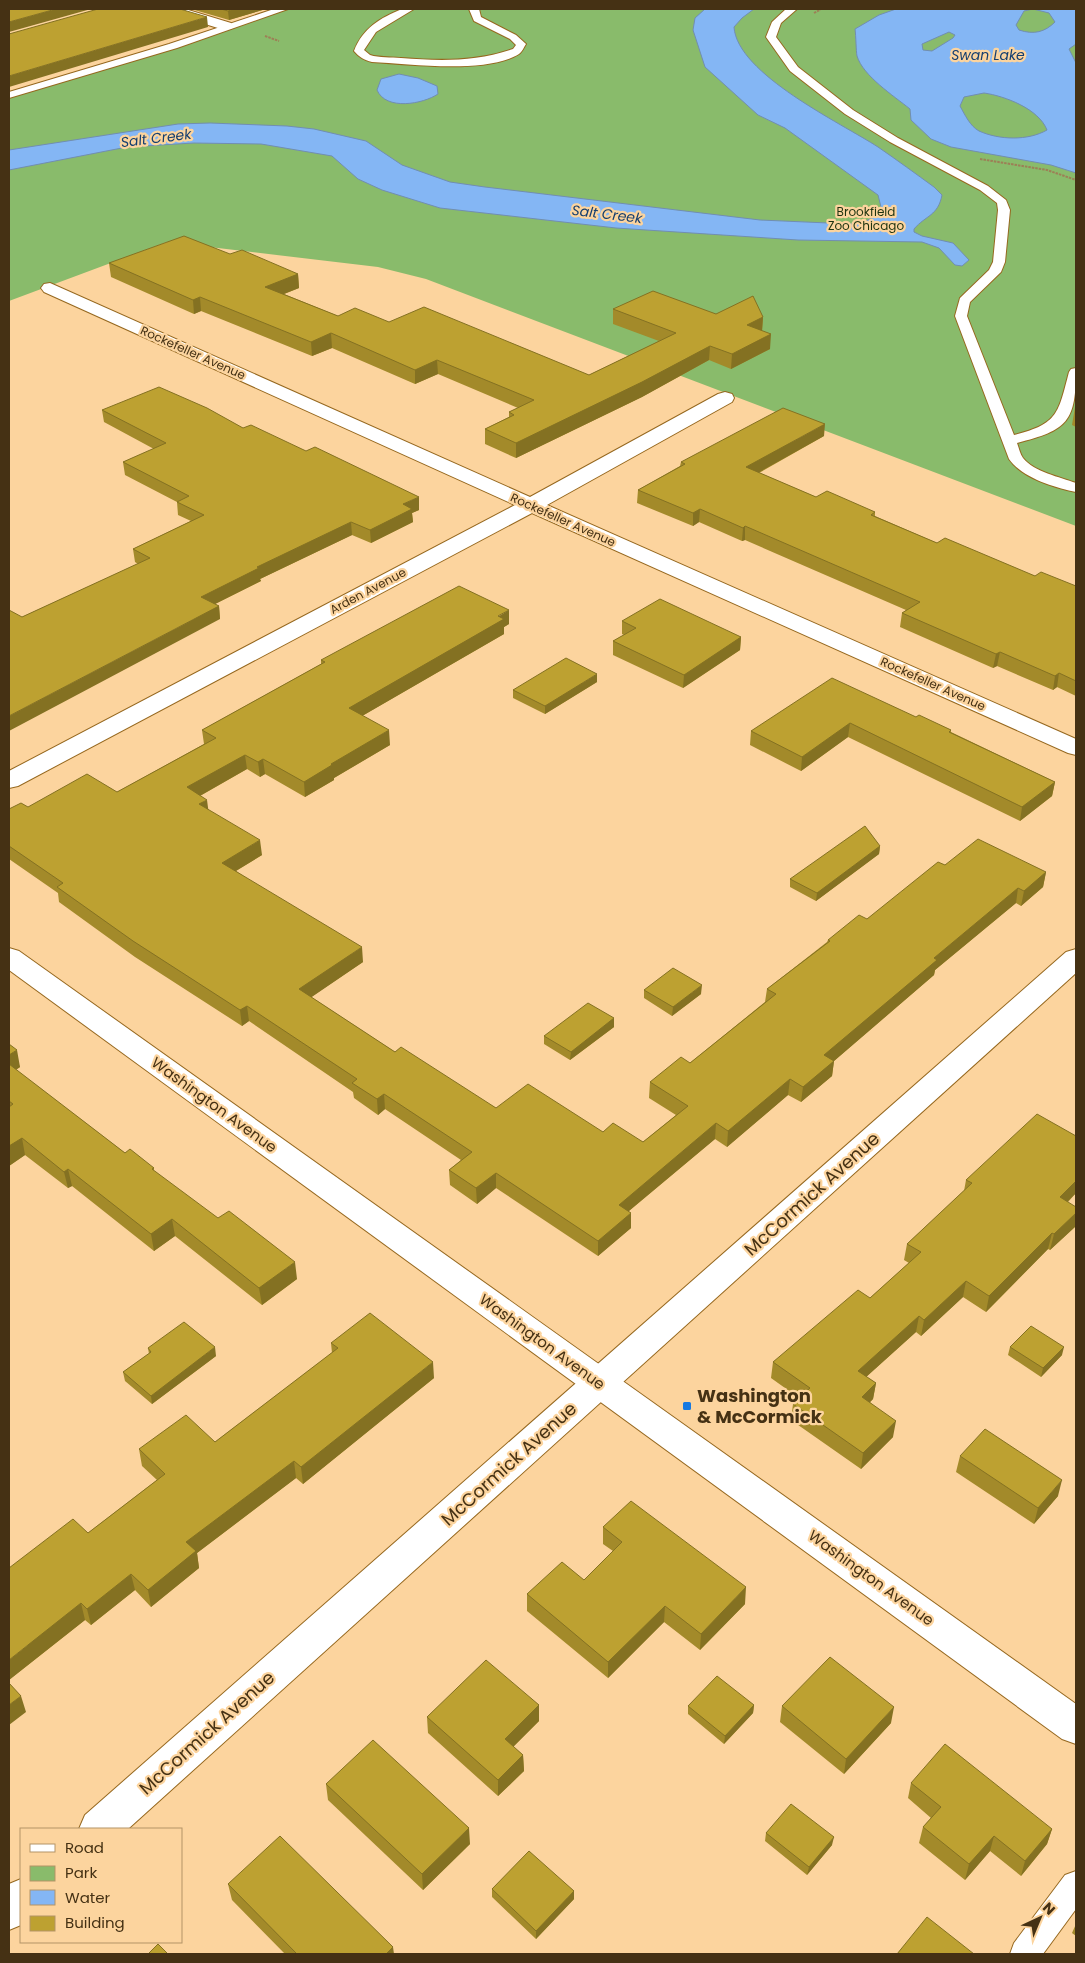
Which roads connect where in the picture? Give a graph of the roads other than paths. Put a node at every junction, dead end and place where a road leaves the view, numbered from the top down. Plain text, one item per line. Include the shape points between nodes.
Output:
1 (172, 9) edge
2 (283, 9) edge
3 (409, 9) edge
4 (474, 9) edge
5 (792, 9) edge
6 (226, 26) junction
7 (9, 95) edge
8 (50, 288) dead end
9 (1076, 372) edge
10 (725, 398) dead end
11 (1009, 441) junction
12 (1076, 488) edge
13 (531, 505) junction
14 (1076, 748) edge
15 (9, 781) edge
16 (9, 956) edge
17 (1076, 958) edge
18 (600, 1383) junction
19 (1076, 1726) edge
20 (100, 1828) edge
21 (1076, 1885) edge
22 (20, 1900) edge
23 (9, 1910) edge
24 (1025, 1954) edge

1 - 6 street
2 - 6 lane
3 - 4 lane via 370,31 362,40 361,54 372,59 474,62 517,51 521,44 477,19
5 - 11 lane via 779,18 771,37 794,69 856,117 984,188 1002,202 999,262 995,272 964,301 961,316
6 - 7 lane via 173,46
8 - 13 street, Rockefeller Avenue
9 - 11 lane via 1064,412 1058,420 1050,428
10 - 13 street, Arden Avenue
11 - 12 lane via 1016,459 1023,466
13 - 14 street, Rockefeller Avenue
13 - 15 street, Arden Avenue
16 - 18 street, Washington Avenue
17 - 18 street, McCormick Avenue
18 - 19 street, Washington Avenue
18 - 20 street, McCormick Avenue
21 - 24 lane
22 - 23 street

